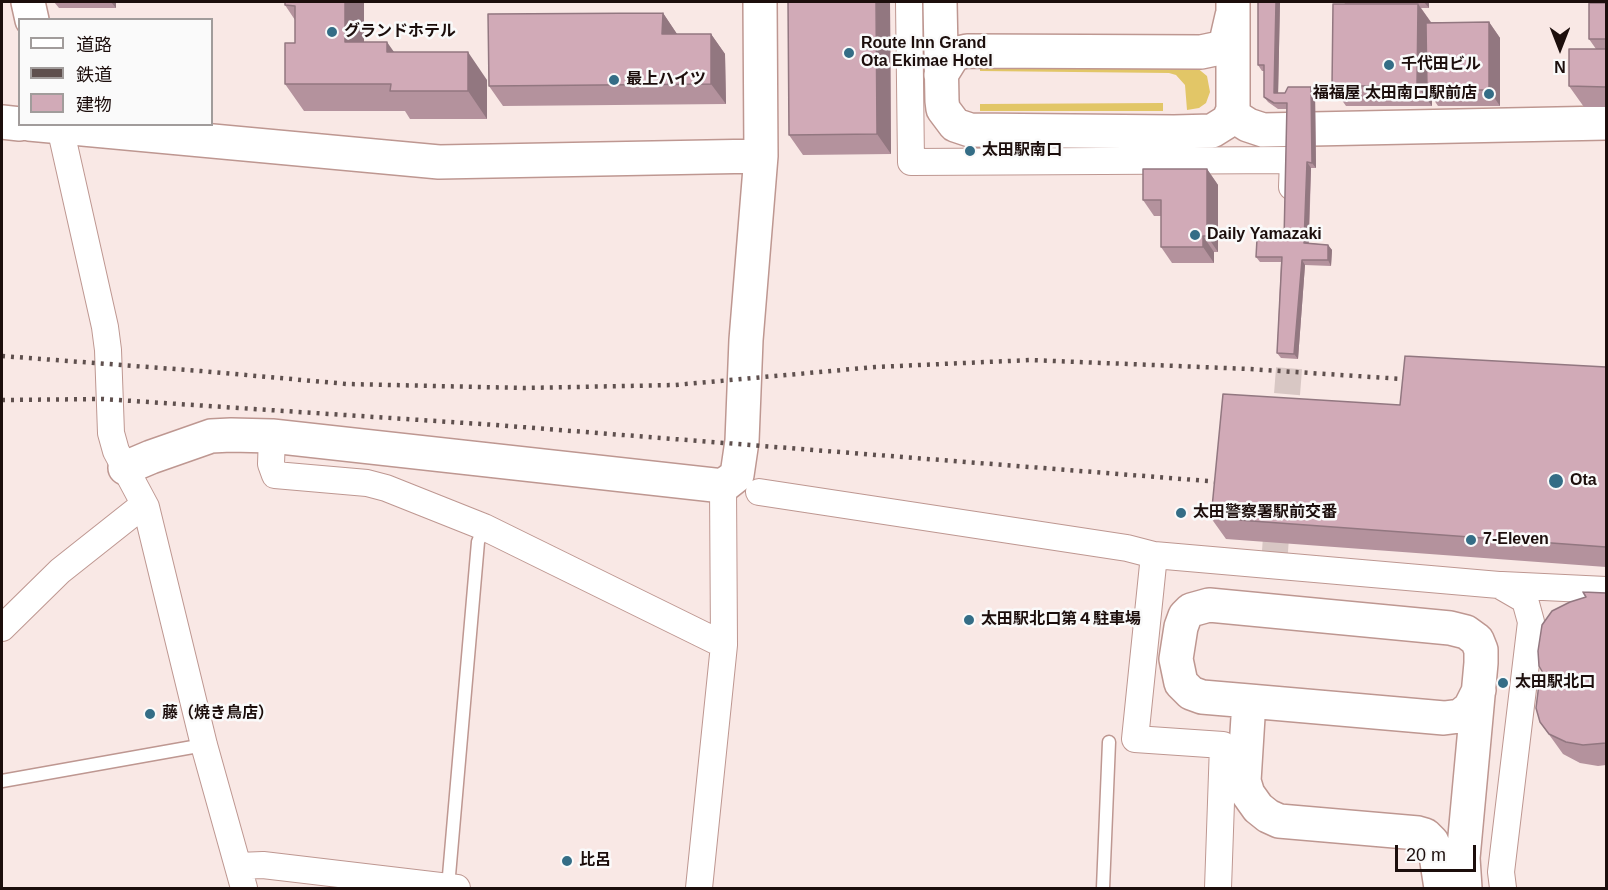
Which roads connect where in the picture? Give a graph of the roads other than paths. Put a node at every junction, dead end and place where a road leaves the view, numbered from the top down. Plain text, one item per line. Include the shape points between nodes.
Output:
1 (28, 2) edge
2 (760, 2) edge
3 (909, 2) edge
4 (939, 2) edge
5 (1233, 6) edge
6 (32, 18) edge
7 (1201, 52) junction
8 (941, 75) junction
9 (1226, 112) junction
10 (2, 122) edge
11 (1606, 123) edge
12 (18, 124) edge
13 (49, 126) edge
14 (60, 126) edge
15 (761, 156) junction
16 (1292, 206) edge
17 (272, 436) junction
18 (125, 468) junction
19 (723, 486) junction
20 (759, 492) dead end
21 (146, 507) junction
22 (484, 527) junction
23 (1154, 555) junction
24 (1499, 585) junction
25 (1606, 590) edge
26 (2, 628) edge
27 (724, 645) junction
28 (1479, 690) junction
29 (1249, 701) junction
30 (1109, 742) dead end
31 (204, 744) junction
32 (2, 782) edge
33 (241, 877) edge
34 (452, 888) edge
35 (699, 888) edge
36 (1104, 888) edge
37 (1218, 888) edge
38 (1441, 888) edge
39 (1465, 888) edge
40 (1503, 888) edge

1 - 6 street
2 - 15 street
3 - 16 street via 911,162 1293,160
4 - 8 street
5 - 7 street via 1226,42 1220,48
5 - 9 street
7 - 8 street via 967,51 954,54
7 - 9 street
8 - 9 street via 943,109 955,125 970,130
9 - 11 street via 1263,130
10 - 12 street
13 - 18 street via 105,327 111,433
14 - 15 street via 439,162
15 - 19 street via 742,441 736,476
17 - 18 street via 211,436
17 - 19 street
17 - 22 street via 271,464 275,475 367,483
18 - 21 street
19 - 27 street
20 - 23 street
21 - 26 street via 60,571
21 - 31 street
22 - 27 street
22 - 34 lane via 478,542
23 - 24 street
23 - 37 street via 1135,739 1223,745
24 - 25 street
24 - 40 street via 1525,600 1531,622 1501,872
27 - 35 street
28 - 29 street via 1470,708 1460,716 1444,718
28 - 29 street via 1481,650 1477,640 1466,632 1209,605 1191,610 1181,627 1177,666 1181,683 1202,697
28 - 39 street via 1462,858
29 - 38 street via 1244,781 1258,808 1279,821 1425,835 1435,849
30 - 36 lane
31 - 32 lane
31 - 33 street
33 - 34 street via 263,865

